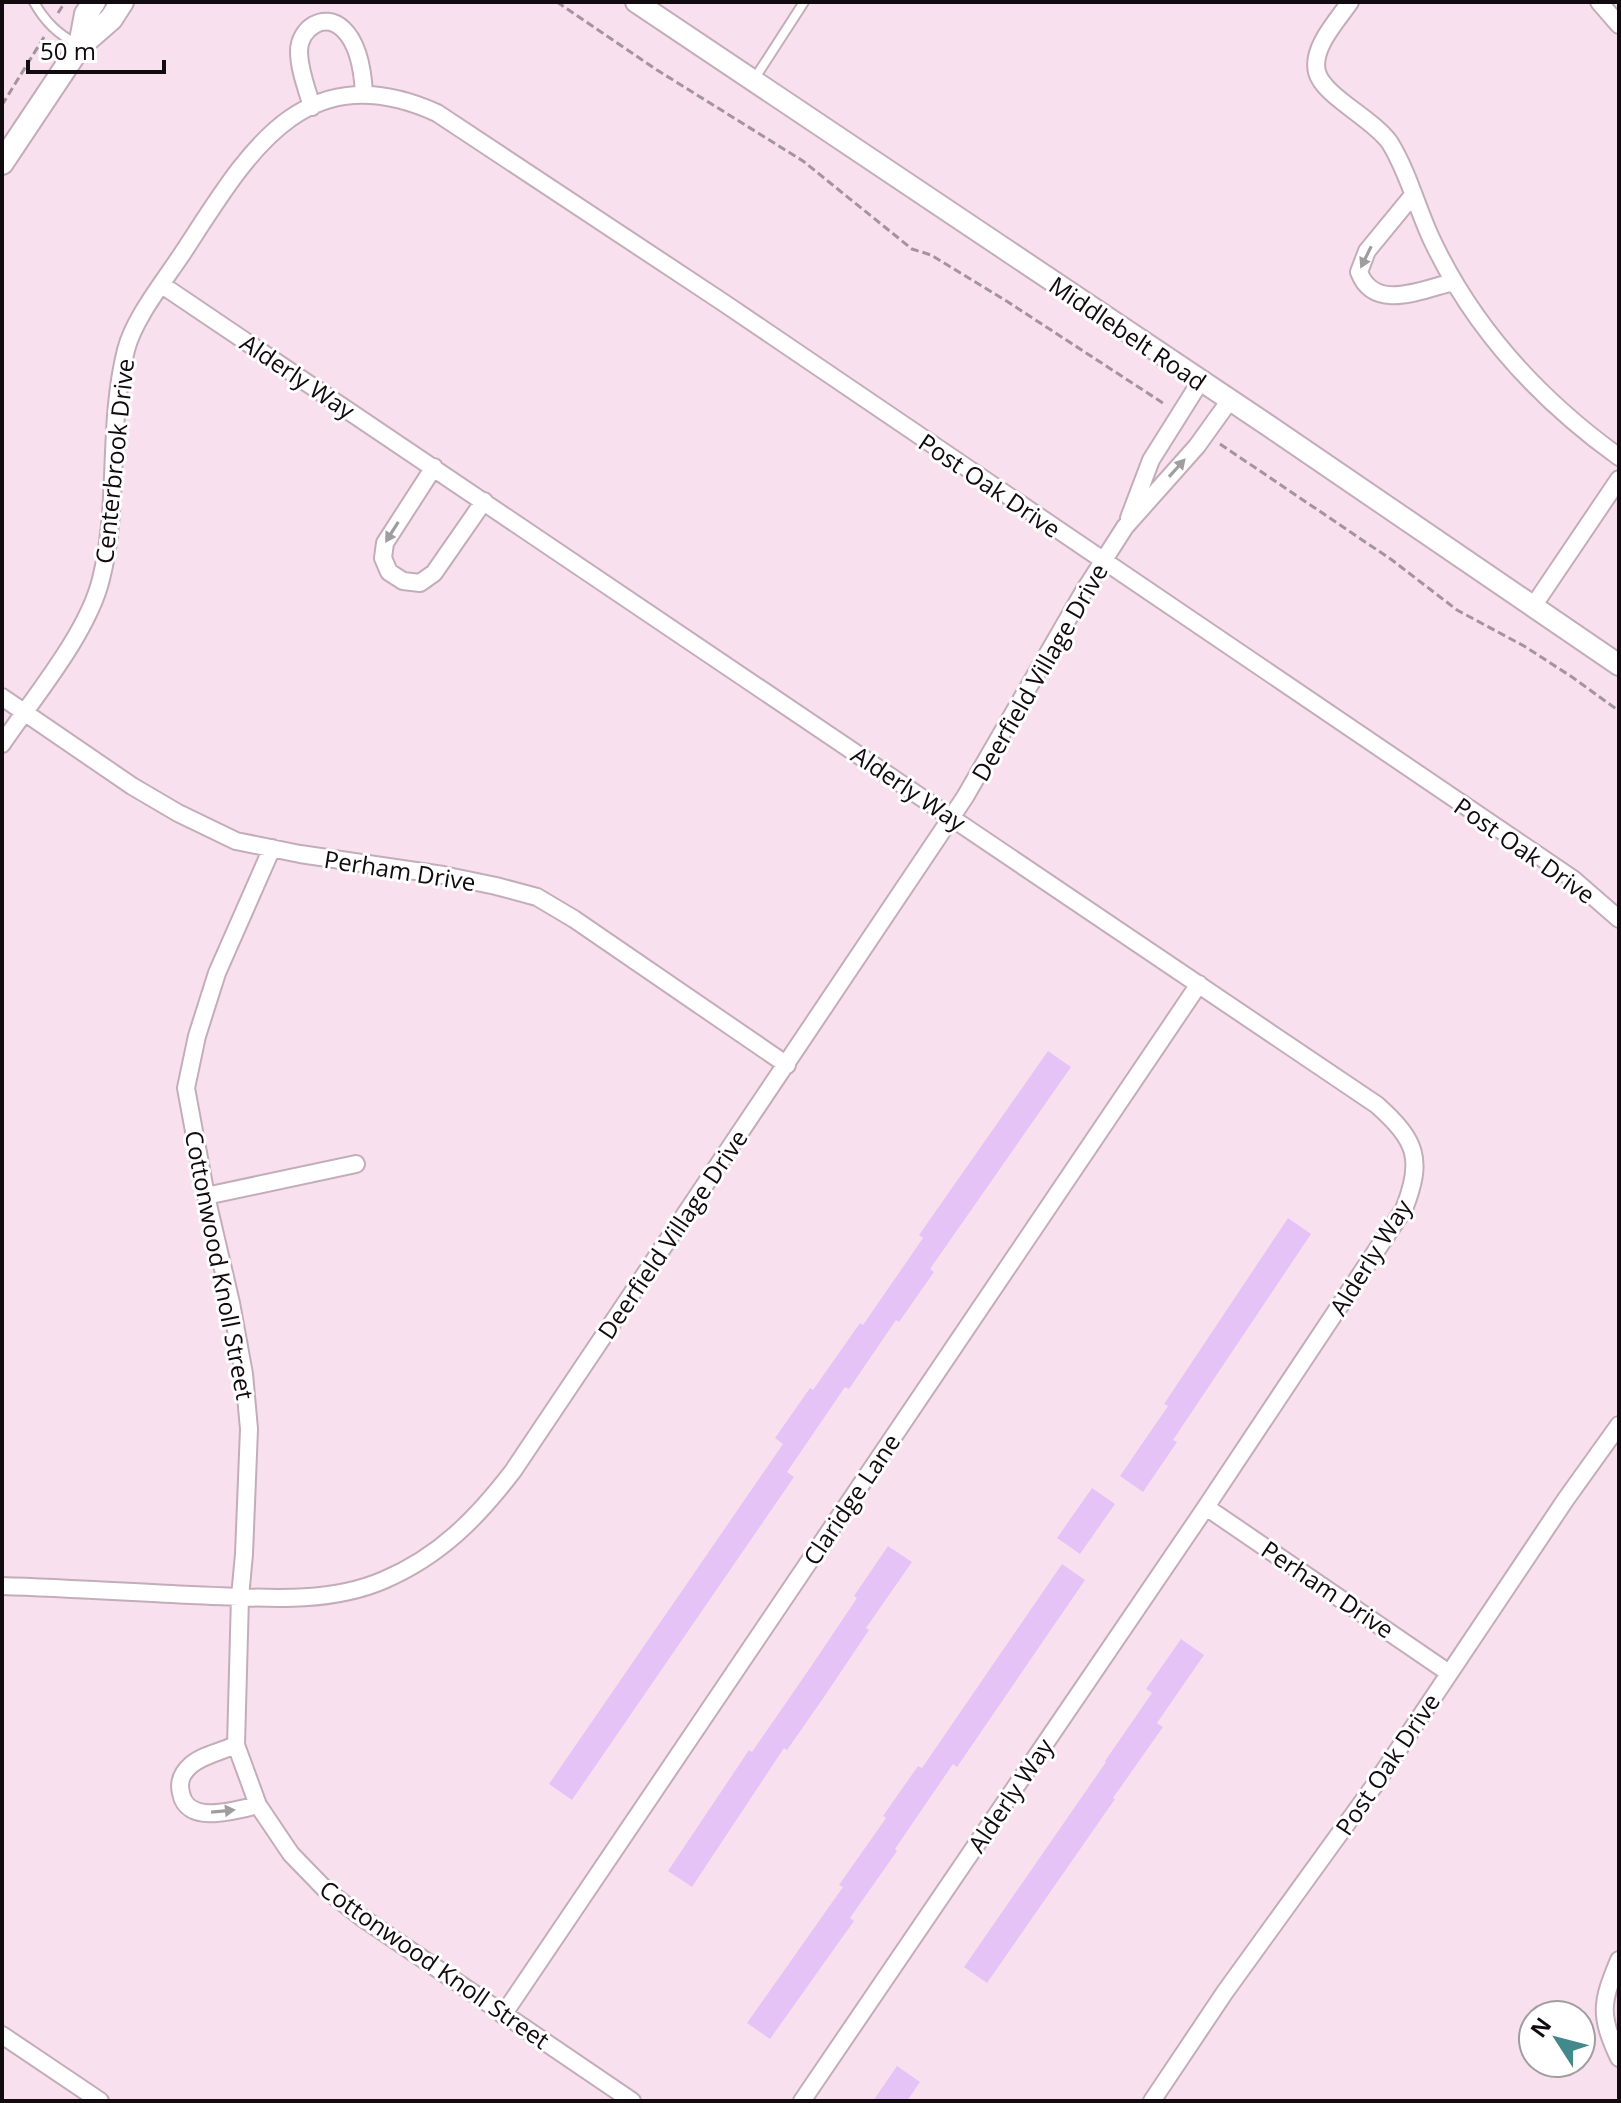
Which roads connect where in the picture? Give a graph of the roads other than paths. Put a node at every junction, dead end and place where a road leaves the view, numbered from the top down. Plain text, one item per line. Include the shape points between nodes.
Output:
1 (34, 2) edge
2 (94, 2) edge
3 (122, 2) edge
4 (636, 2) edge
5 (804, 2) edge
6 (1350, 2) edge
7 (1599, 2) edge
8 (1619, 25) edge
9 (80, 46) junction
10 (752, 81) junction
11 (364, 94) junction
12 (342, 95) joint
13 (312, 107) junction
14 (5, 152) edge
15 (1413, 195) junction
16 (1453, 282) junction
17 (162, 285) junction
18 (1200, 382) junction
19 (1230, 400) junction
20 (1619, 457) edge
21 (434, 467) junction
22 (1619, 479) edge
23 (484, 501) junction
24 (1125, 527) junction
25 (1104, 560) junction
26 (1534, 605) junction
27 (1619, 665) edge
28 (2, 697) edge
29 (24, 712) junction
30 (2, 744) edge
31 (952, 817) junction
32 (272, 848) junction
33 (1619, 919) edge
34 (1199, 984) junction
35 (787, 1065) junction
36 (356, 1164) dead end
37 (206, 1196) junction
38 (1619, 1425) edge
39 (1206, 1507) junction
40 (2, 1586) edge
41 (240, 1597) junction
42 (1449, 1673) junction
43 (236, 1745) junction
44 (258, 1805) junction
45 (1619, 1960) edge
46 (503, 2015) junction
47 (2, 2035) edge
48 (1619, 2058) edge
49 (100, 2101) edge
50 (632, 2101) edge
51 (802, 2101) edge
52 (1153, 2101) edge

1 - 9 lane via 43,19
2 - 9 main road
3 - 9 main road
4 - 10 street, Middlebelt Road
5 - 10 lane
6 - 15 street via 1319,50 1317,72 1330,91 1390,143
7 - 8 street
9 - 14 main road
10 - 18 street, Middlebelt Road
11 - 12 street, Post Oak Drive
11 - 13 street via 359,55 345,30 319,22 301,37 299,51
11 - 25 street, Post Oak Drive via 408,100 480,140
12 - 13 street, Centerbrook Drive
13 - 17 street, Centerbrook Drive via 276,129 236,172
15 - 16 street
15 -> 16 street via 1367,251 1359,272 1364,285 1379,295 1397,295
16 - 20 street via 1517,368 1553,405
17 - 21 street, Alderly Way
17 - 29 street, Centerbrook Drive via 126,347 101,580 88,614
18 - 19 street, Middlebelt Road
18 - 24 street, Deerfield Village Drive via 1151,460
24 -> 19 street, Deerfield Village Drive
19 - 26 street, Middlebelt Road
21 - 23 street, Alderly Way
21 -> 23 street via 385,543 383,558 389,572 420,583 434,573
22 - 26 street
23 - 31 street, Alderly Way
24 - 25 street, Deerfield Village Drive
25 - 31 street, Deerfield Village Drive
25 - 33 street, Post Oak Drive via 1573,879
26 - 27 street, Middlebelt Road
28 - 29 street, Perham Drive
29 - 30 street, Centerbrook Drive
29 - 32 street, Perham Drive via 178,813 236,841
31 - 34 street, Alderly Way
31 - 35 street, Deerfield Village Drive
32 - 35 street, Perham Drive via 443,875 537,897
32 - 37 street, Cottonwood Knoll Street via 217,973 186,1088
34 - 39 street, Alderly Way via 1377,1105 1406,1134 1416,1166 1404,1209
34 - 46 street, Claridge Lane
35 - 41 street, Deerfield Village Drive via 484,1509 456,1536 382,1581 332,1594
36 - 37 street
37 - 41 street, Cottonwood Knoll Street via 231,1303 249,1429
38 - 42 street, Post Oak Drive
39 - 42 street, Perham Drive
39 - 51 street, Alderly Way
40 - 41 street, Deerfield Village Drive
41 - 43 street, Cottonwood Knoll Street
42 - 52 street, Post Oak Drive
43 - 44 street, Cottonwood Knoll Street
43 -> 44 street via 193,1763 182,1774 182,1798 203,1812
44 - 46 street, Cottonwood Knoll Street via 291,1854 324,1888
45 - 48 street via 1603,2005 1607,2033
46 - 50 street, Cottonwood Knoll Street
47 - 49 street

